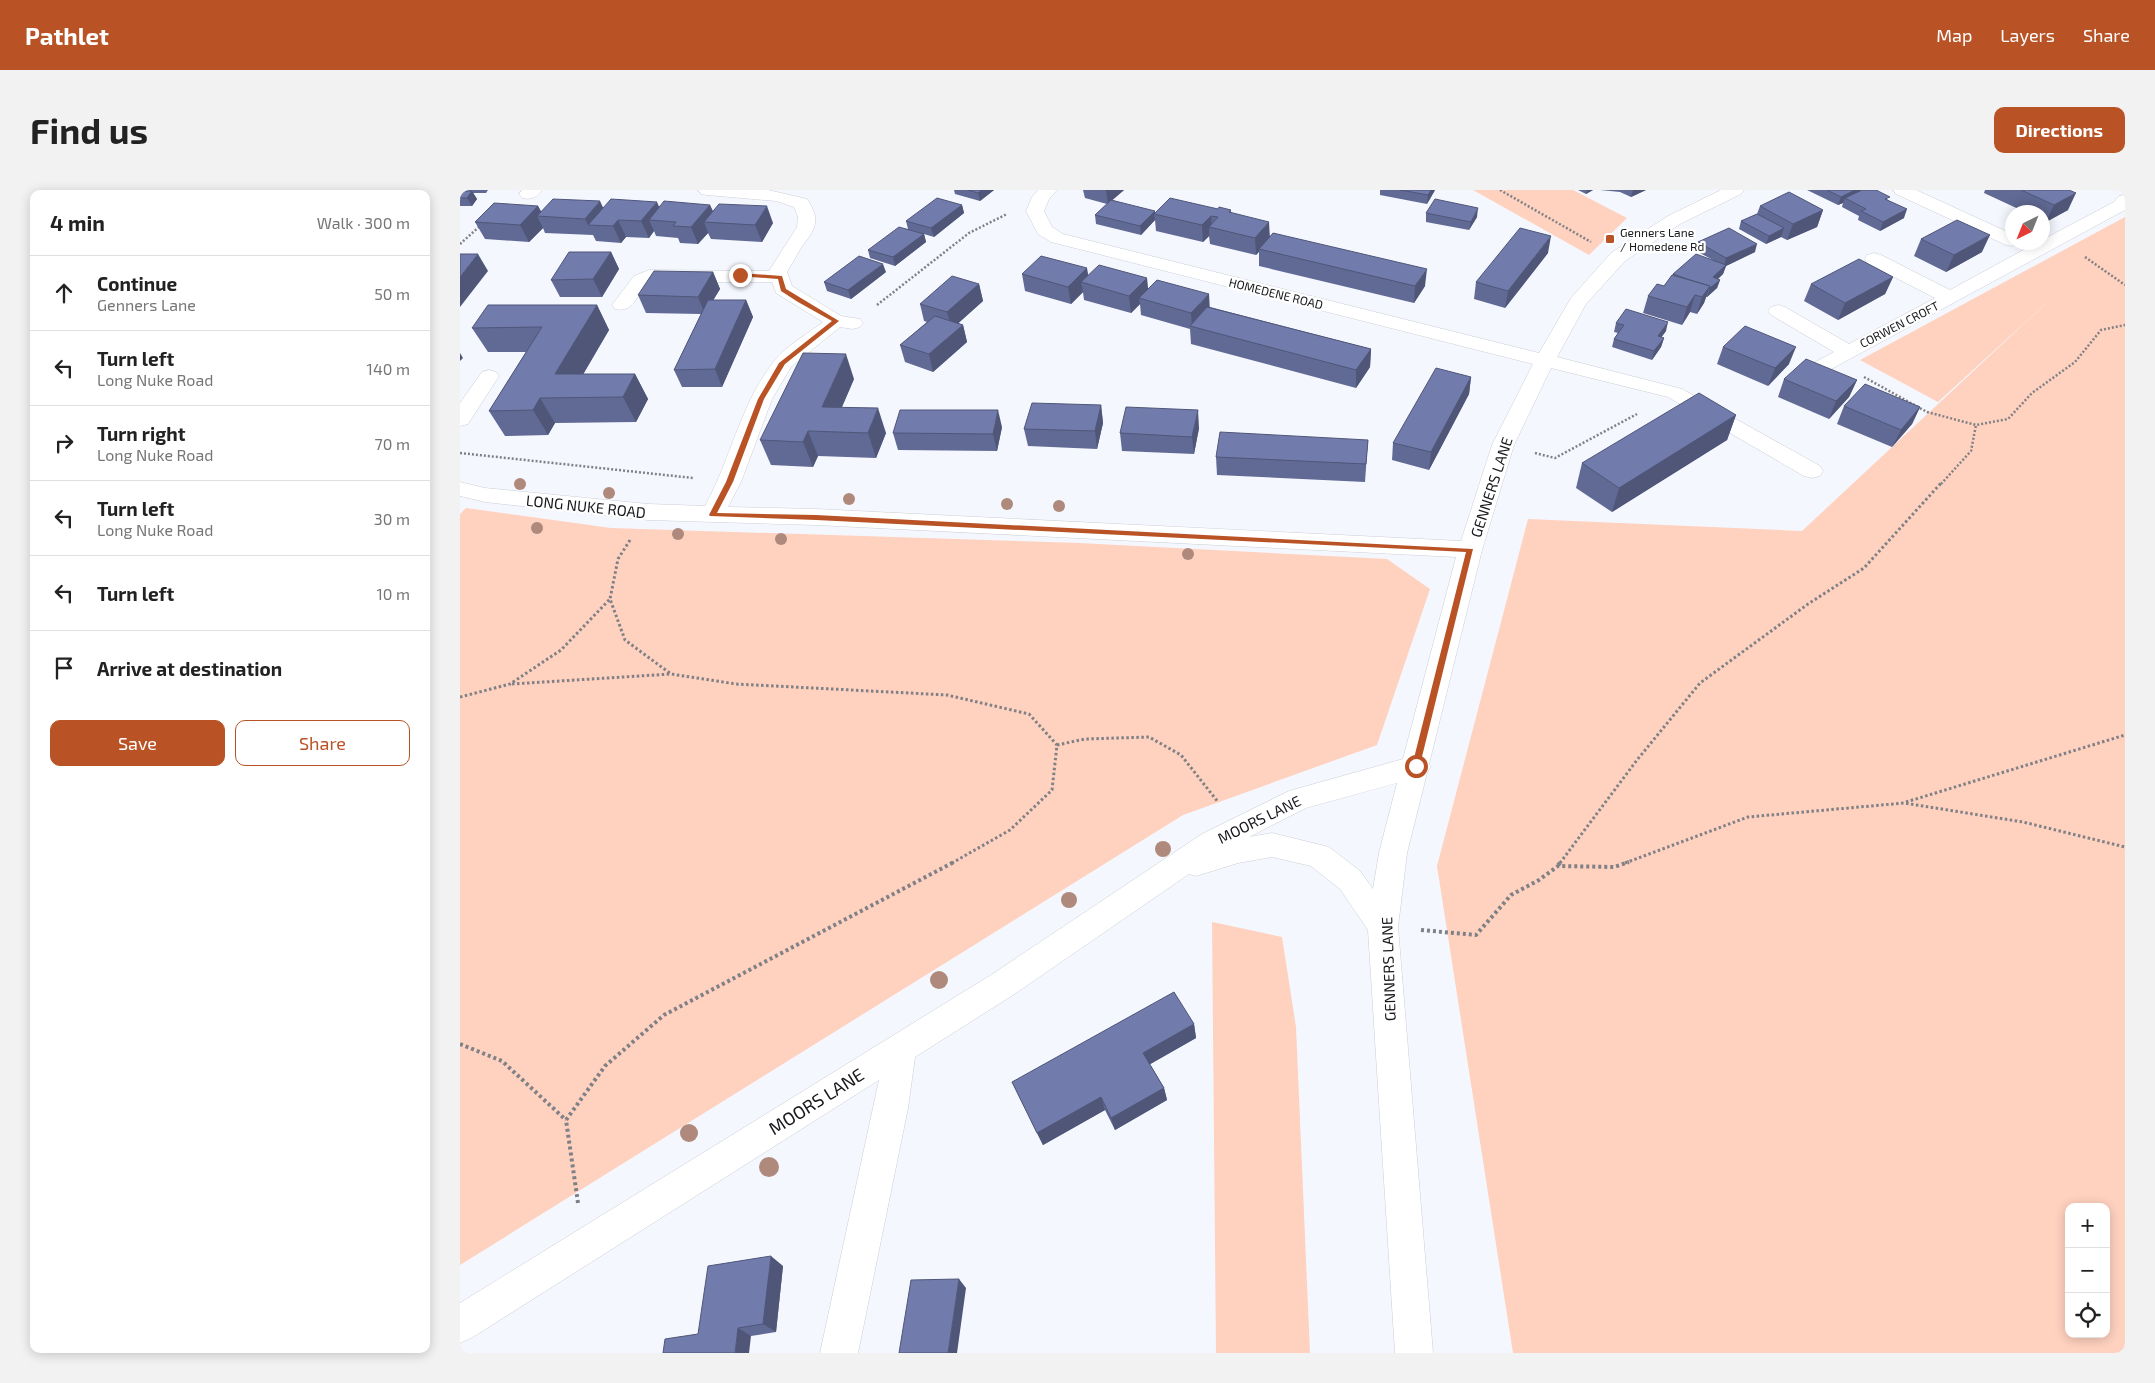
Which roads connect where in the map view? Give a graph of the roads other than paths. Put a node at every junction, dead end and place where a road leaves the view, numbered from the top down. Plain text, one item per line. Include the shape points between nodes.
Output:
1 (706, 190) edge
2 (1735, 190) edge
3 (1902, 190) edge
4 (1044, 193) edge
5 (2122, 203) edge
6 (2005, 238) edge
7 (2032, 250) edge
8 (2036, 252) junction
9 (1874, 259) dead end
10 (780, 277) junction
11 (1951, 298) junction
12 (622, 305) dead end
13 (1778, 311) dead end
14 (1840, 355) junction
15 (1545, 360) junction
16 (1815, 370) edge
17 (489, 376) dead end
18 (460, 419) edge
19 (1812, 471) dead end
20 (460, 489) edge
21 (712, 515) junction
22 (1470, 550) junction
23 (1416, 766) junction
24 (1167, 872) junction
25 (1383, 927) junction
26 (900, 1049) junction
27 (460, 1324) edge
28 (839, 1353) edge
29 (1414, 1353) edge

1 - 10 street via 777,196 801,203 808,214 806,230 778,272
2 - 15 street, GENNERS LANE via 1674,220 1618,257 1578,302
3 - 6 street
4 - 15 street, HOMEDENE ROAD via 1035,211 1044,230 1057,238
5 - 8 street, CORWEN CROFT
7 - 8 street
8 - 11 street, CORWEN CROFT
9 - 11 street, CORWEN CROFT
10 - 12 street via 649,276 641,280
10 - 21 street via 783,289 800,301 844,322 782,363 761,399 730,482
11 - 14 street, CORWEN CROFT
13 - 14 street, CORWEN CROFT
14 - 16 street, CORWEN CROFT
15 - 19 street, HOMEDENE ROAD via 1675,393
15 - 22 street, GENNERS LANE via 1503,445
17 - 18 street
20 - 21 street, LONG NUKE ROAD via 485,495 648,512
21 - 22 street, LONG NUKE ROAD via 816,517
22 - 23 street, GENNERS LANE
23 - 24 street, MOORS LANE via 1299,799 1212,842
23 - 25 street, GENNERS LANE via 1393,853
24 - 25 street, MOORS LANE via 1238,851 1272,845 1319,856 1350,880
24 - 26 street, MOORS LANE via 1002,985
25 - 29 street, GENNERS LANE
26 - 27 street, MOORS LANE
26 - 28 street via 891,1108

